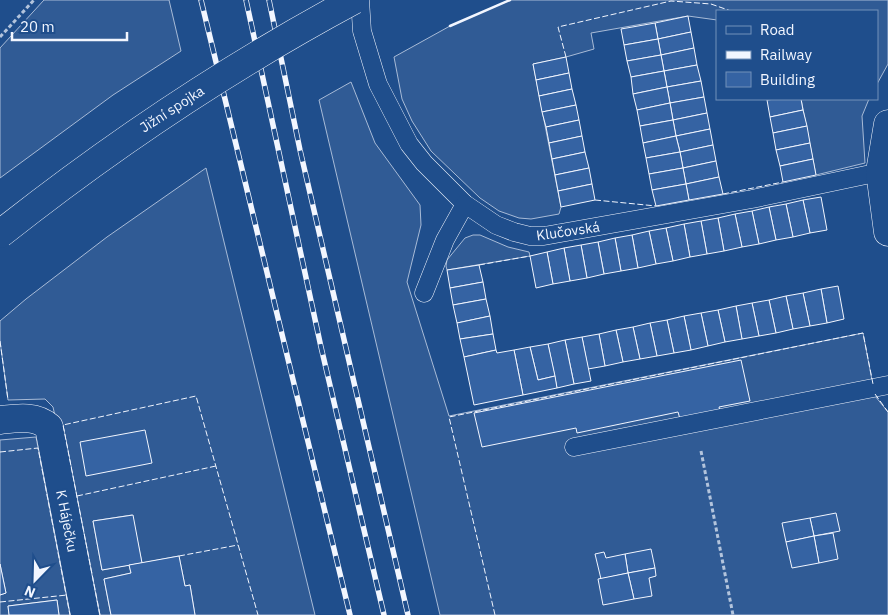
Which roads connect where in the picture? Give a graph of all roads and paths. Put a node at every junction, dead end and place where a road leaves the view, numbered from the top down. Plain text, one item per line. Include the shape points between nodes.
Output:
1 (34, 0) edge
2 (354, 0) edge
3 (360, 0) edge
4 (0, 37) edge
5 (888, 124) edge
6 (880, 172) junction
7 (465, 204) junction
8 (888, 232) edge
9 (0, 234) edge
10 (424, 293) dead end
11 (888, 385) edge
12 (0, 420) edge
13 (695, 423) junction
14 (574, 447) dead end
15 (85, 615) edge
16 (733, 615) edge

1 - 4 path
2 - 9 main road, Jižní spojka, bridge via 225,74 136,132
3 - 7 lane, Klučovská via 362,31 378,84 409,144
5 - 6 main road
6 - 7 lane, Klučovská via 752,199 544,236 530,236 496,225
6 - 8 main road
7 - 10 lane via 442,247
11 - 13 lane
12 - 15 main road, K Háječku via 31,418 49,427
13 - 14 lane
13 - 16 path

